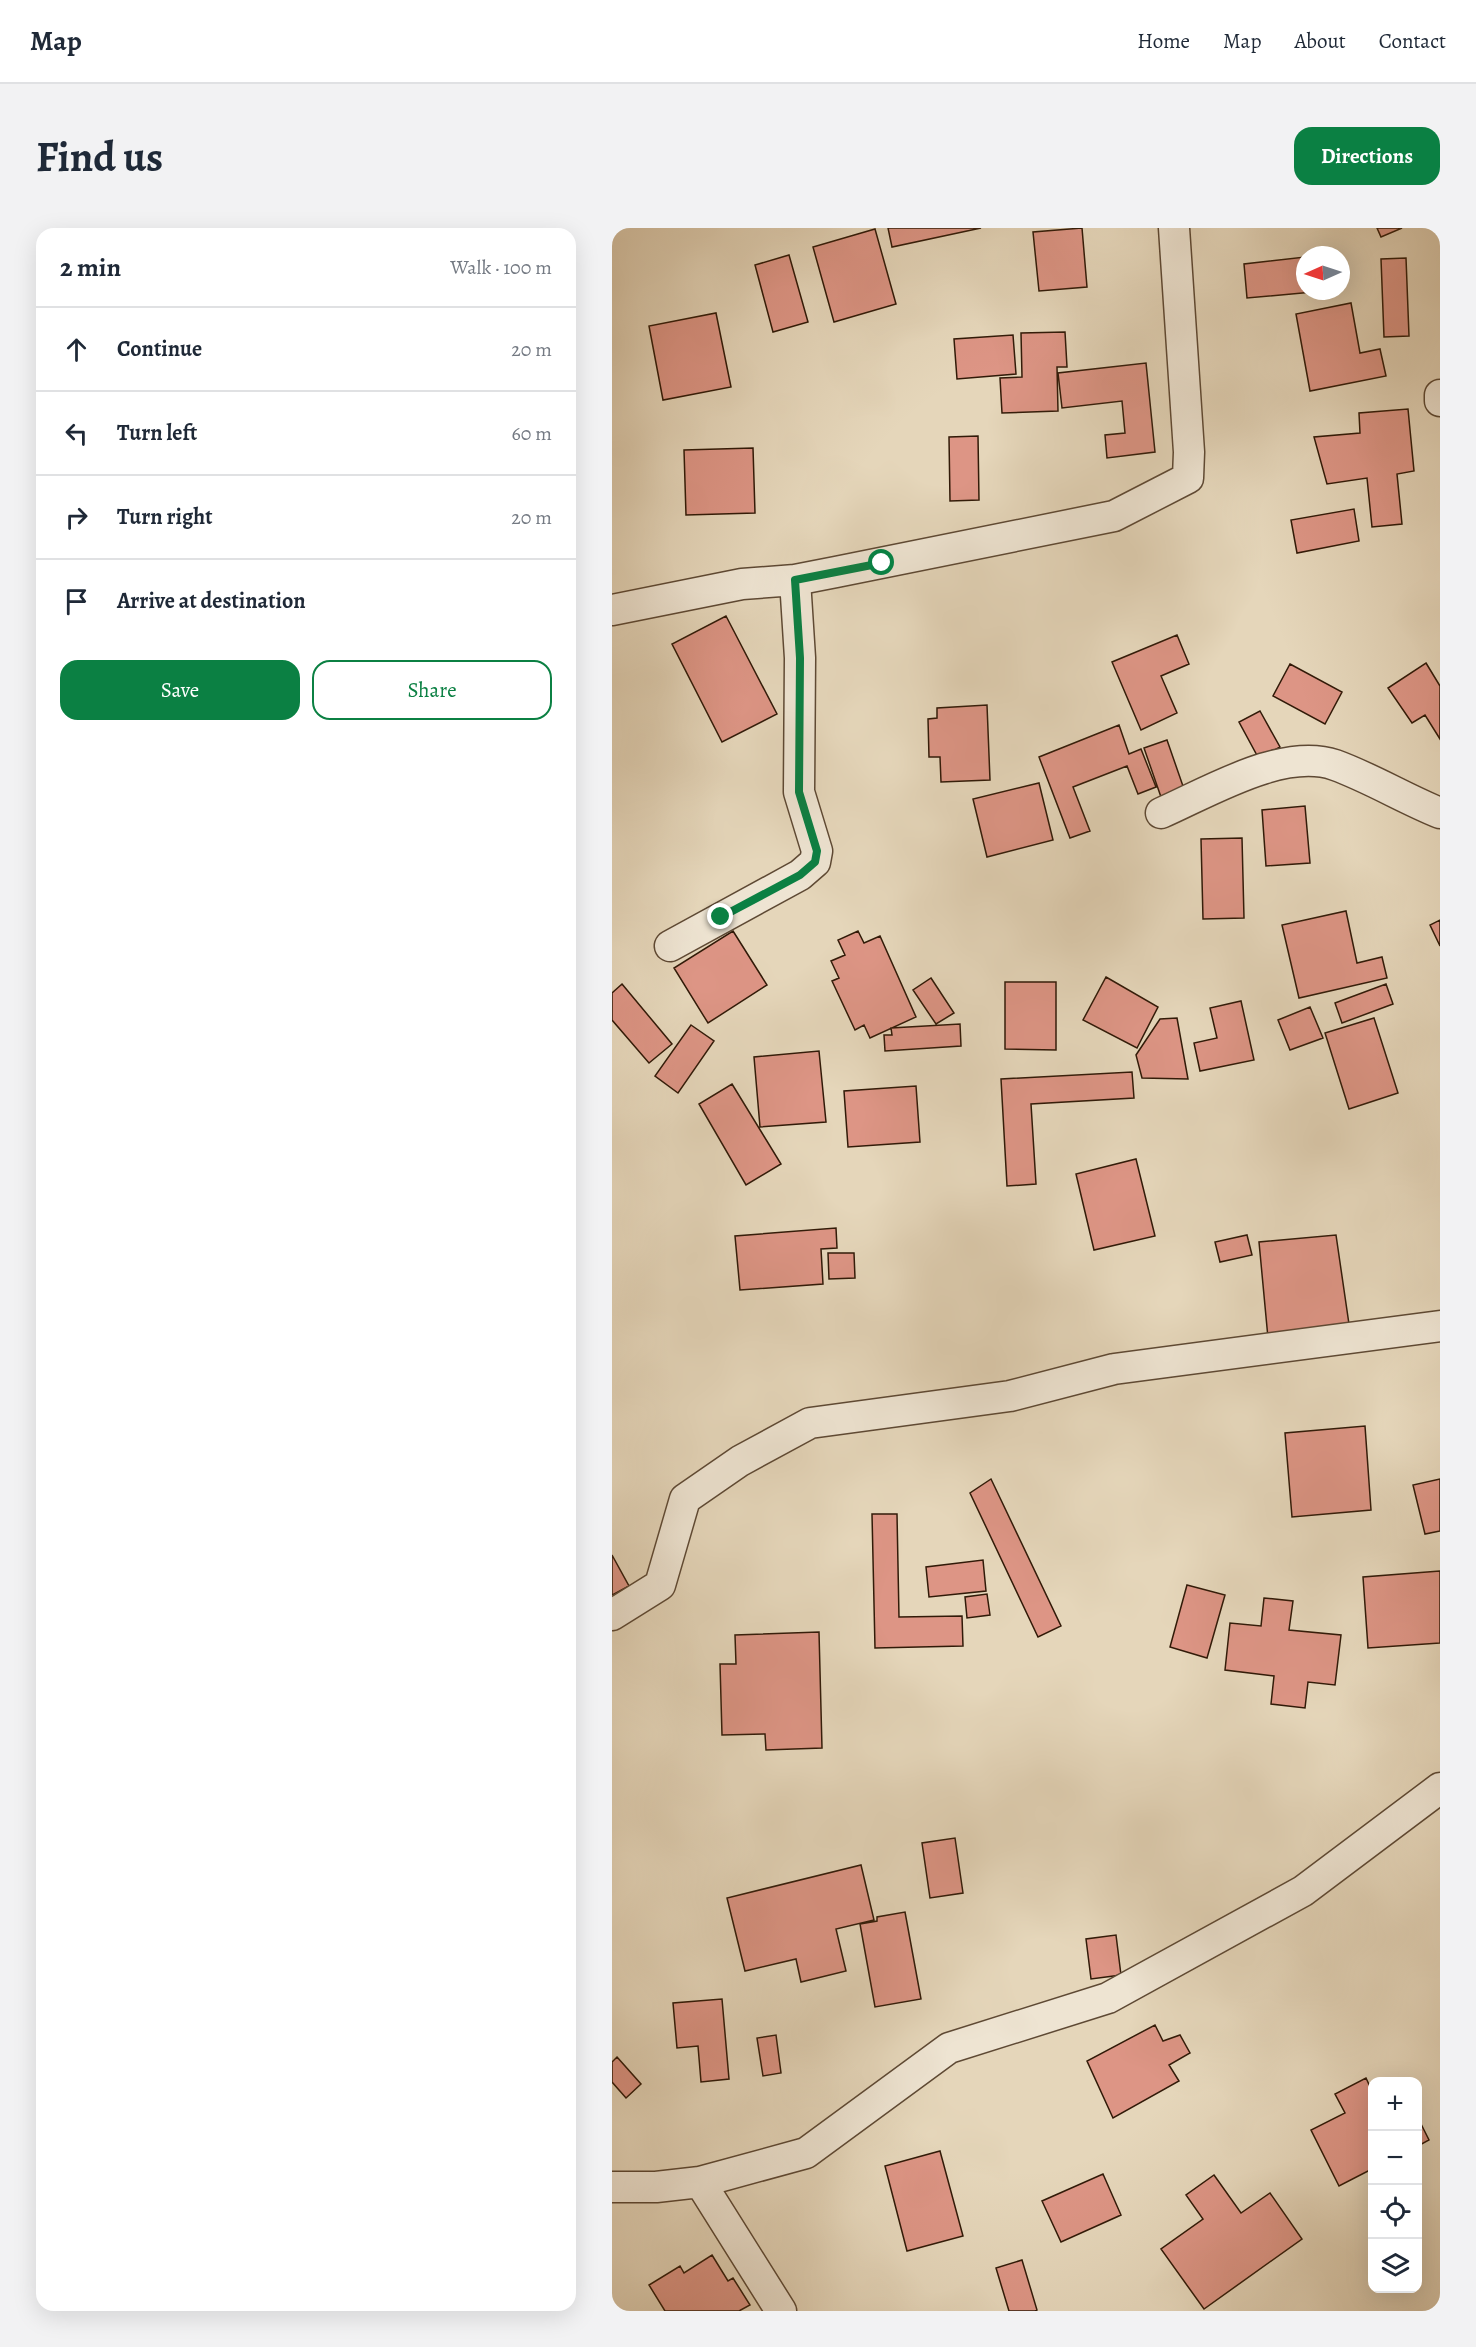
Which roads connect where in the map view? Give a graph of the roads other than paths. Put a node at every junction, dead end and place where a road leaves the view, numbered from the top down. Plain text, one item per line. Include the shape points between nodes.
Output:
1 (1174, 228) edge
2 (1440, 395) edge
3 (1440, 401) edge
4 (795, 580) junction
5 (612, 610) edge
6 (1161, 813) dead end
7 (1440, 813) edge
8 (670, 946) dead end
9 (1440, 1326) edge
10 (612, 1615) edge
11 (1440, 1788) edge
12 (700, 2182) junction
13 (612, 2187) edge
14 (781, 2311) edge

1 - 4 street via 1188,478 1114,516
2 - 3 street
4 - 5 street via 742,584
4 - 8 street via 800,658 799,792 817,851 815,862 800,875
6 - 7 street via 1291,760 1333,765
9 - 10 street via 1114,1369 1010,1396 810,1423 740,1461 685,1498 660,1585
11 - 12 street via 1302,1891 1108,1998 949,2048 806,2153
12 - 13 street
12 - 14 street

